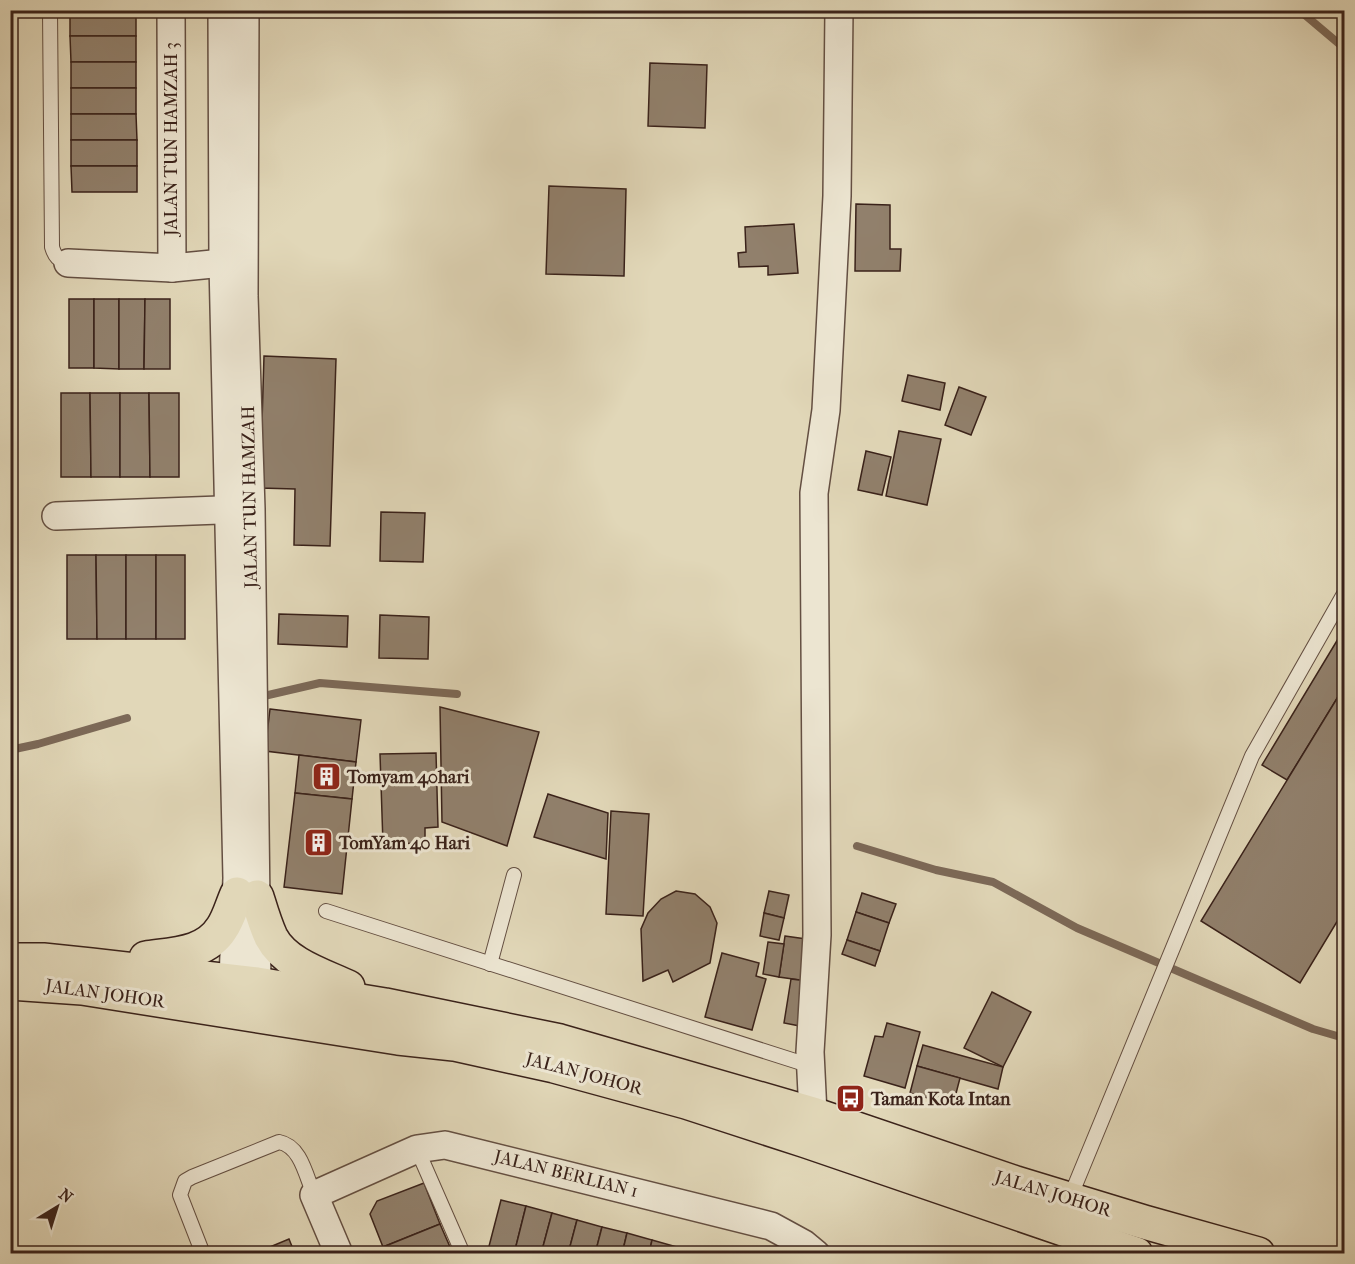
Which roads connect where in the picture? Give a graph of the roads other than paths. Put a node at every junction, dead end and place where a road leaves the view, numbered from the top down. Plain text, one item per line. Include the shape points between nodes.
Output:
1 (50, 10) edge
2 (171, 10) edge
3 (222, 10) edge
4 (245, 10) edge
5 (838, 10) edge
6 (68, 263) joint
7 (234, 263) junction
8 (172, 268) junction
9 (239, 509) junction
10 (56, 516) dead end
11 (1344, 594) edge
12 (514, 875) dead end
13 (247, 895) junction
14 (326, 911) dead end
15 (10, 960) edge
16 (91, 964) junction
17 (490, 964) junction
18 (10, 983) edge
19 (245, 986) junction
20 (154, 1000) junction
21 (385, 1005) junction
22 (321, 1026) junction
23 (811, 1066) junction
24 (813, 1113) junction
25 (417, 1149) junction
26 (314, 1195) junction
27 (1069, 1200) junction
28 (203, 1254) edge
29 (339, 1254) edge
30 (463, 1254) edge
31 (816, 1254) edge
32 (1136, 1254) edge
33 (1258, 1254) edge

1 - 6 lane via 52,247 54,255
2 - 8 street, JALAN TUN HAMZAH 3
3 - 7 street, JALAN TUN HAMZAH
4 - 7 street, JALAN TUN HAMZAH
5 - 23 street via 837,196 826,410 814,493 817,935
6 - 8 street
7 - 8 street
7 - 9 street, JALAN TUN HAMZAH
9 - 10 street
9 - 13 street, JALAN TUN HAMZAH
11 - 27 lane via 1252,756
12 - 17 lane
13 - 16 highway via 207,944 186,953
13 - 19 street, JALAN TUN HAMZAH
13 - 21 highway via 272,939 296,961
14 - 17 lane
15 - 16 highway, JALAN JOHOR
16 - 19 highway, JALAN JOHOR
17 - 23 lane
18 - 20 highway, JALAN JOHOR via 82,988
19 - 20 highway via 223,996
19 - 21 highway, JALAN JOHOR
19 - 22 highway via 254,1000
20 - 22 highway, JALAN JOHOR
21 - 24 highway, JALAN JOHOR via 560,1041
22 - 32 highway, JALAN JOHOR via 454,1044 621,1083 806,1141
23 - 24 street
24 - 27 highway, JALAN JOHOR
25 - 26 street, JALAN BERLIAN 1
25 - 30 lane
25 - 31 street, JALAN BERLIAN 1 via 445,1145 771,1226
26 - 28 lane via 297,1154 286,1143 279,1142 192,1177 185,1181 180,1195
26 - 29 street
27 - 33 highway, JALAN JOHOR

